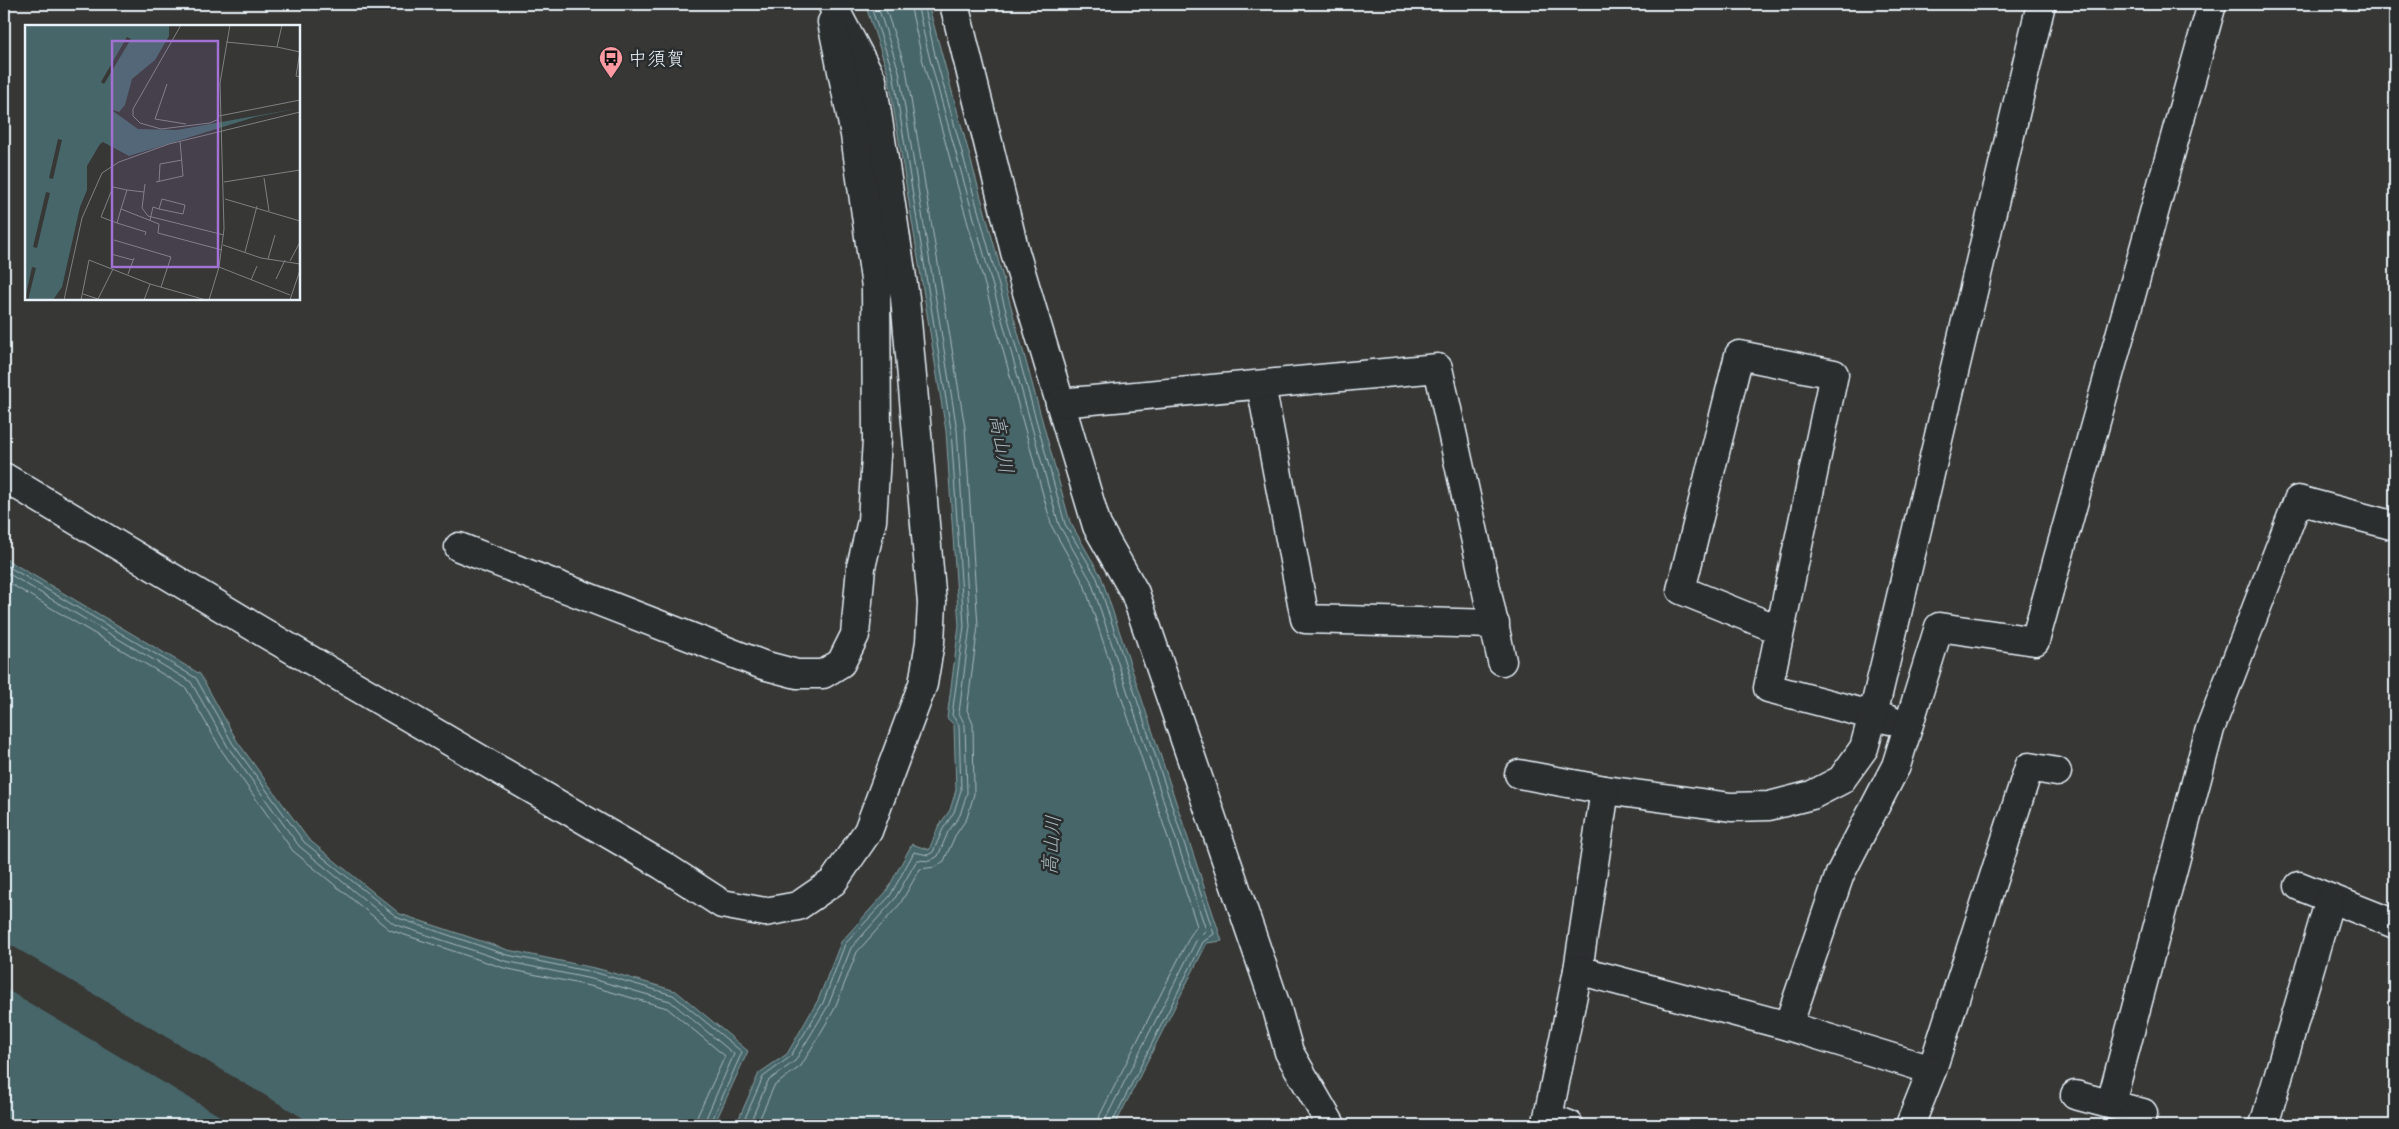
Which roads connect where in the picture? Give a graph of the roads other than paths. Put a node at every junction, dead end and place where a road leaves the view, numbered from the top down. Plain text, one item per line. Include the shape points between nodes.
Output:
1 (828, 4) edge
2 (832, 4) edge
3 (954, 4) edge
4 (2041, 4) edge
5 (2212, 4) edge
6 (1261, 384) junction
7 (1060, 403) junction
8 (4, 477) edge
9 (2395, 526) edge
10 (459, 547) dead end
11 (1495, 624) junction
12 (1780, 630) junction
13 (1502, 661) dead end
14 (1873, 715) junction
15 (1909, 724) junction
16 (2057, 772) dead end
17 (1519, 774) dead end
18 (1605, 790) junction
19 (2298, 886) dead end
20 (2330, 899) junction
21 (2395, 924) edge
22 (1578, 970) junction
23 (1788, 1026) junction
24 (1932, 1070) junction
25 (2075, 1095) dead end
26 (2110, 1103) junction
27 (2143, 1113) dead end
28 (1331, 1125) edge
29 (1569, 1125) edge
30 (1910, 1125) edge
31 (2264, 1125) edge

1 - 10 street via 855,135 876,287 877,440 872,521 860,567 855,635 841,663 823,674 797,674 763,666
2 - 8 street via 872,80 905,298 932,603 923,684 868,831 833,882 798,906 764,912 722,904 662,865
3 - 7 street via 1015,252
4 - 14 street
5 - 15 street via 2035,641 1939,627
6 - 7 street
6 - 11 street via 1305,619
6 - 11 street via 1438,368
7 - 28 street via 1097,526 1135,593 1289,1052
9 - 26 street via 2298,500 2210,729
11 - 13 street
12 - 12 street via 1834,374 1739,355 1681,590
12 - 14 street via 1768,688
14 - 15 street
14 - 18 street via 1864,748 1841,780 1812,795 1770,806 1731,807
15 - 23 street via 1896,766 1840,874
16 - 24 street via 2029,767
17 - 18 street
18 - 22 street
19 - 20 street
20 - 21 street
20 - 31 street
22 - 23 street
22 - 29 street via 1548,1117
23 - 24 street
24 - 30 street
25 - 26 street
26 - 27 street

